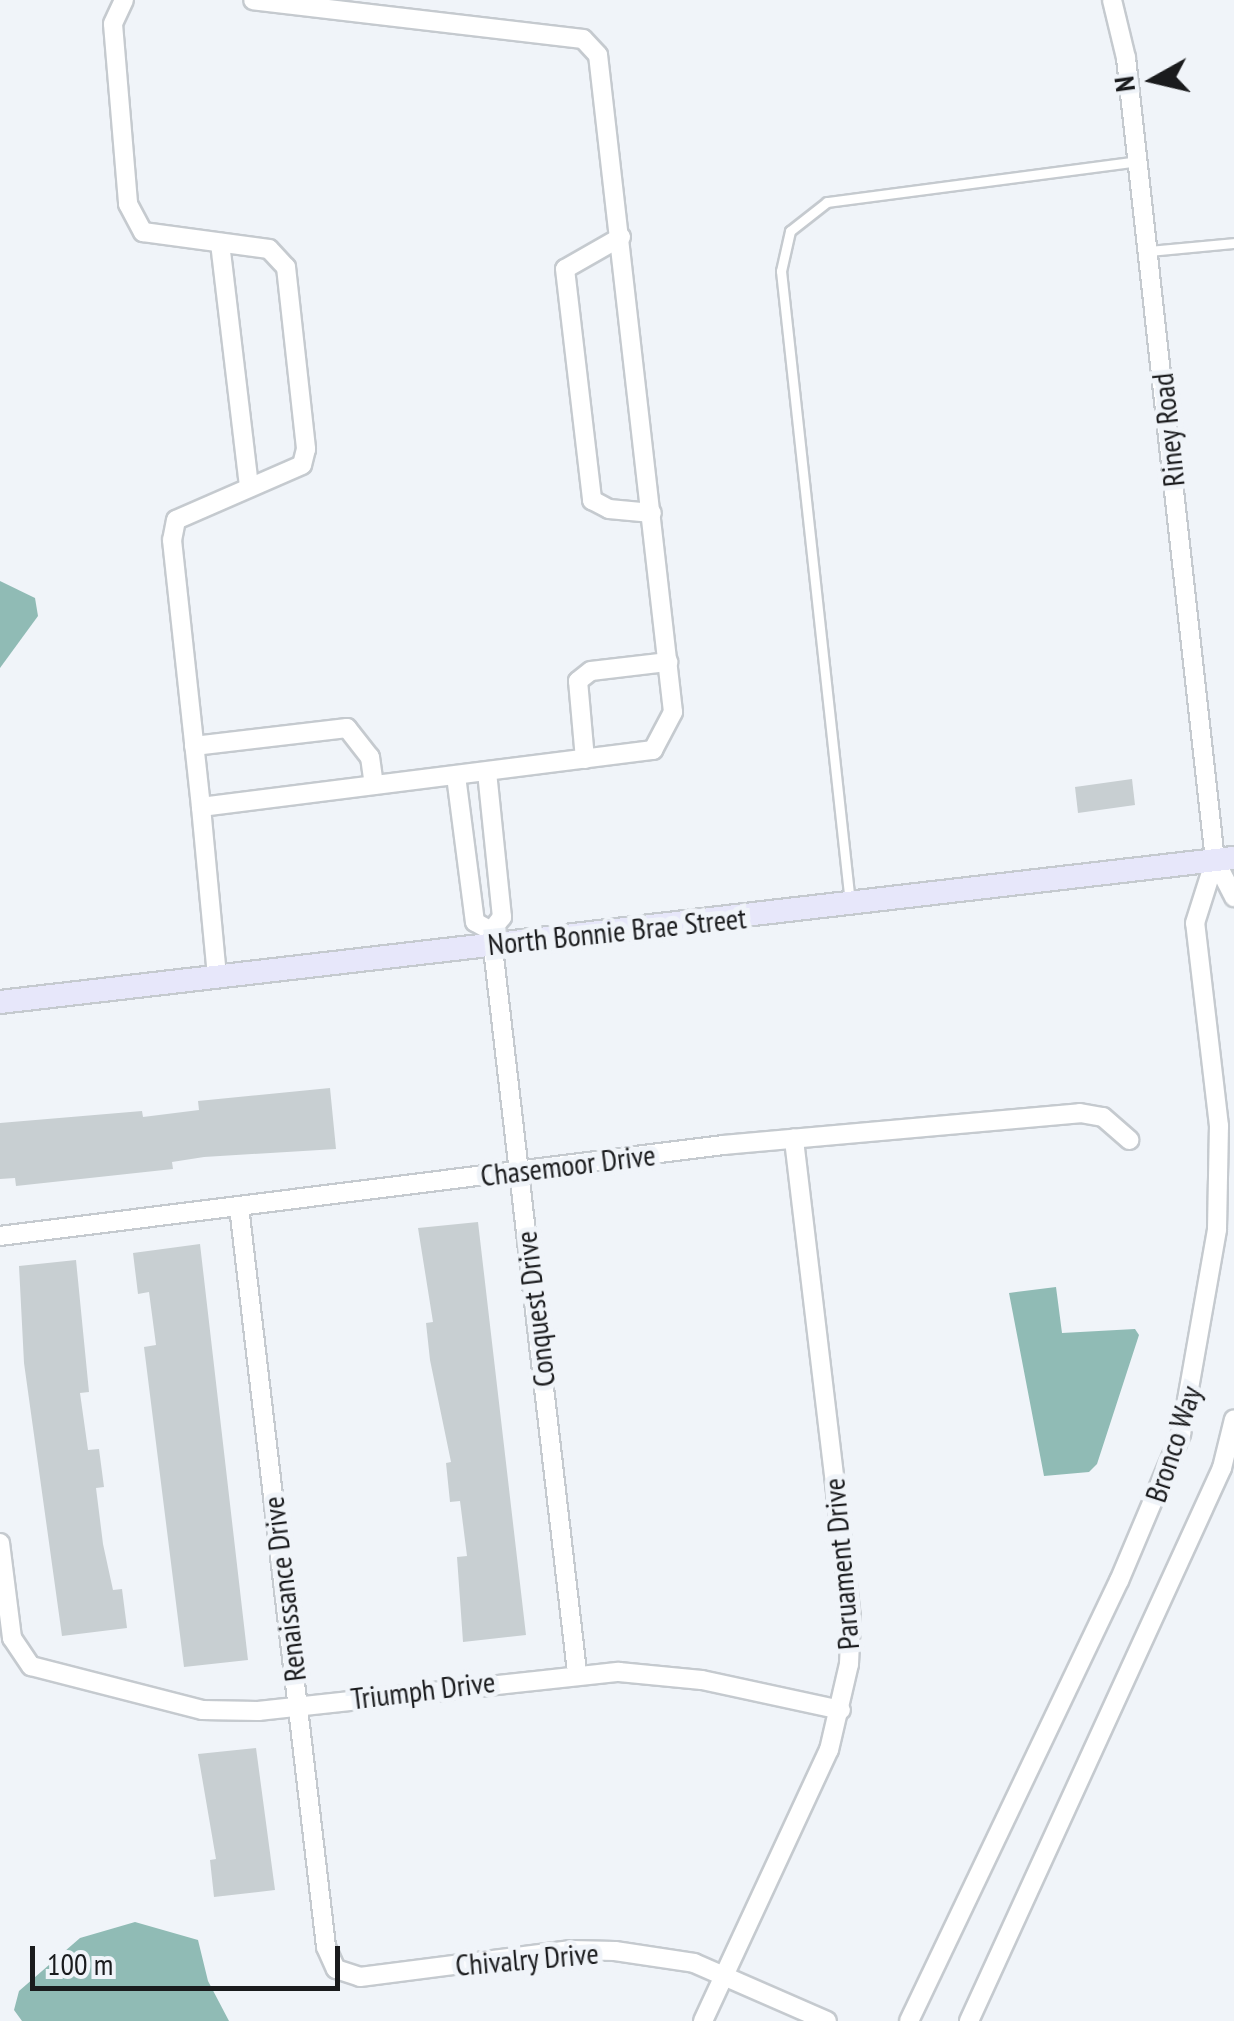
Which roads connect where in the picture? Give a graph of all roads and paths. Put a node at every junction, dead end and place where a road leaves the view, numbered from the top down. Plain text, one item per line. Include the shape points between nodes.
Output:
1 (122, 0) edge
2 (253, 0) edge
3 (1112, 0) edge
4 (1138, 162) junction
5 (621, 237) junction
6 (220, 242) junction
7 (1234, 243) edge
8 (1148, 251) junction
9 (249, 486) junction
10 (652, 513) junction
11 (668, 662) junction
12 (194, 746) junction
13 (585, 759) junction
14 (487, 772) junction
15 (456, 776) junction
16 (374, 785) junction
17 (201, 807) junction
18 (1225, 859) edge
19 (1234, 897) edge
20 (850, 906) junction
21 (492, 938) junction
22 (218, 976) junction
23 (0, 1002) edge
24 (794, 1138) junction
25 (1129, 1140) dead end
26 (518, 1172) junction
27 (240, 1207) junction
28 (0, 1236) edge
29 (1234, 1419) edge
30 (0, 1543) edge
31 (577, 1672) junction
32 (298, 1706) junction
33 (841, 1710) junction
34 (336, 1970) joint
35 (726, 1974) junction
36 (703, 2021) edge
37 (827, 2021) edge
38 (908, 2021) edge
39 (969, 2021) edge

1 - 6 street via 113,24 128,204 143,232
2 - 5 street via 583,39 598,54 603,73
3 - 4 street, Riney Road
4 - 8 street, Riney Road
4 - 20 lane via 827,202 790,232 782,272
5 - 10 street
5 - 10 street via 565,270 592,500 608,509
6 - 9 street
6 - 9 street via 270,249 286,266 306,450 302,464
7 - 8 lane
8 - 18 street, Riney Road
9 - 12 street via 176,520 172,540
10 - 11 street
11 - 13 street via 674,712 667,734 653,750
11 - 13 street via 591,671 578,680
12 - 16 street via 347,728 370,757
12 - 17 street
13 - 14 street
14 - 15 street
14 - 21 street via 502,917
15 - 16 street
15 - 21 street via 475,922
16 - 17 street
17 - 22 street
18 - 19 street
18 - 20 main road, North Bonnie Brae Street
18 - 38 street, Bronco Way via 1195,923 1219,1126 1217,1229 1182,1434 1119,1581
20 - 21 main road, North Bonnie Brae Street
21 - 22 main road, North Bonnie Brae Street
21 - 26 street, Conquest Drive
22 - 23 main road, North Bonnie Brae Street
24 - 25 street, Chasemoor Drive via 1092,1113
24 - 26 street, Chasemoor Drive
24 - 33 street, Paruament Drive via 850,1618
26 - 27 street, Chasemoor Drive
26 - 31 street, Conquest Drive
27 - 28 street, Chasemoor Drive
27 - 32 street, Renaissance Drive
29 - 39 street, Bronco Way via 1214,1485
30 - 32 street, Triumph Drive via 16,1650 30,1666 202,1710
31 - 32 street, Triumph Drive
31 - 33 street, Triumph Drive via 702,1680
32 - 34 street, Renaissance Drive via 326,1948
33 - 35 street, Paruament Drive
34 - 35 street, Chivalry Drive via 360,1977 571,1950 660,1956
35 - 36 street, Paruament Drive
35 - 37 street, Chivalry Drive

